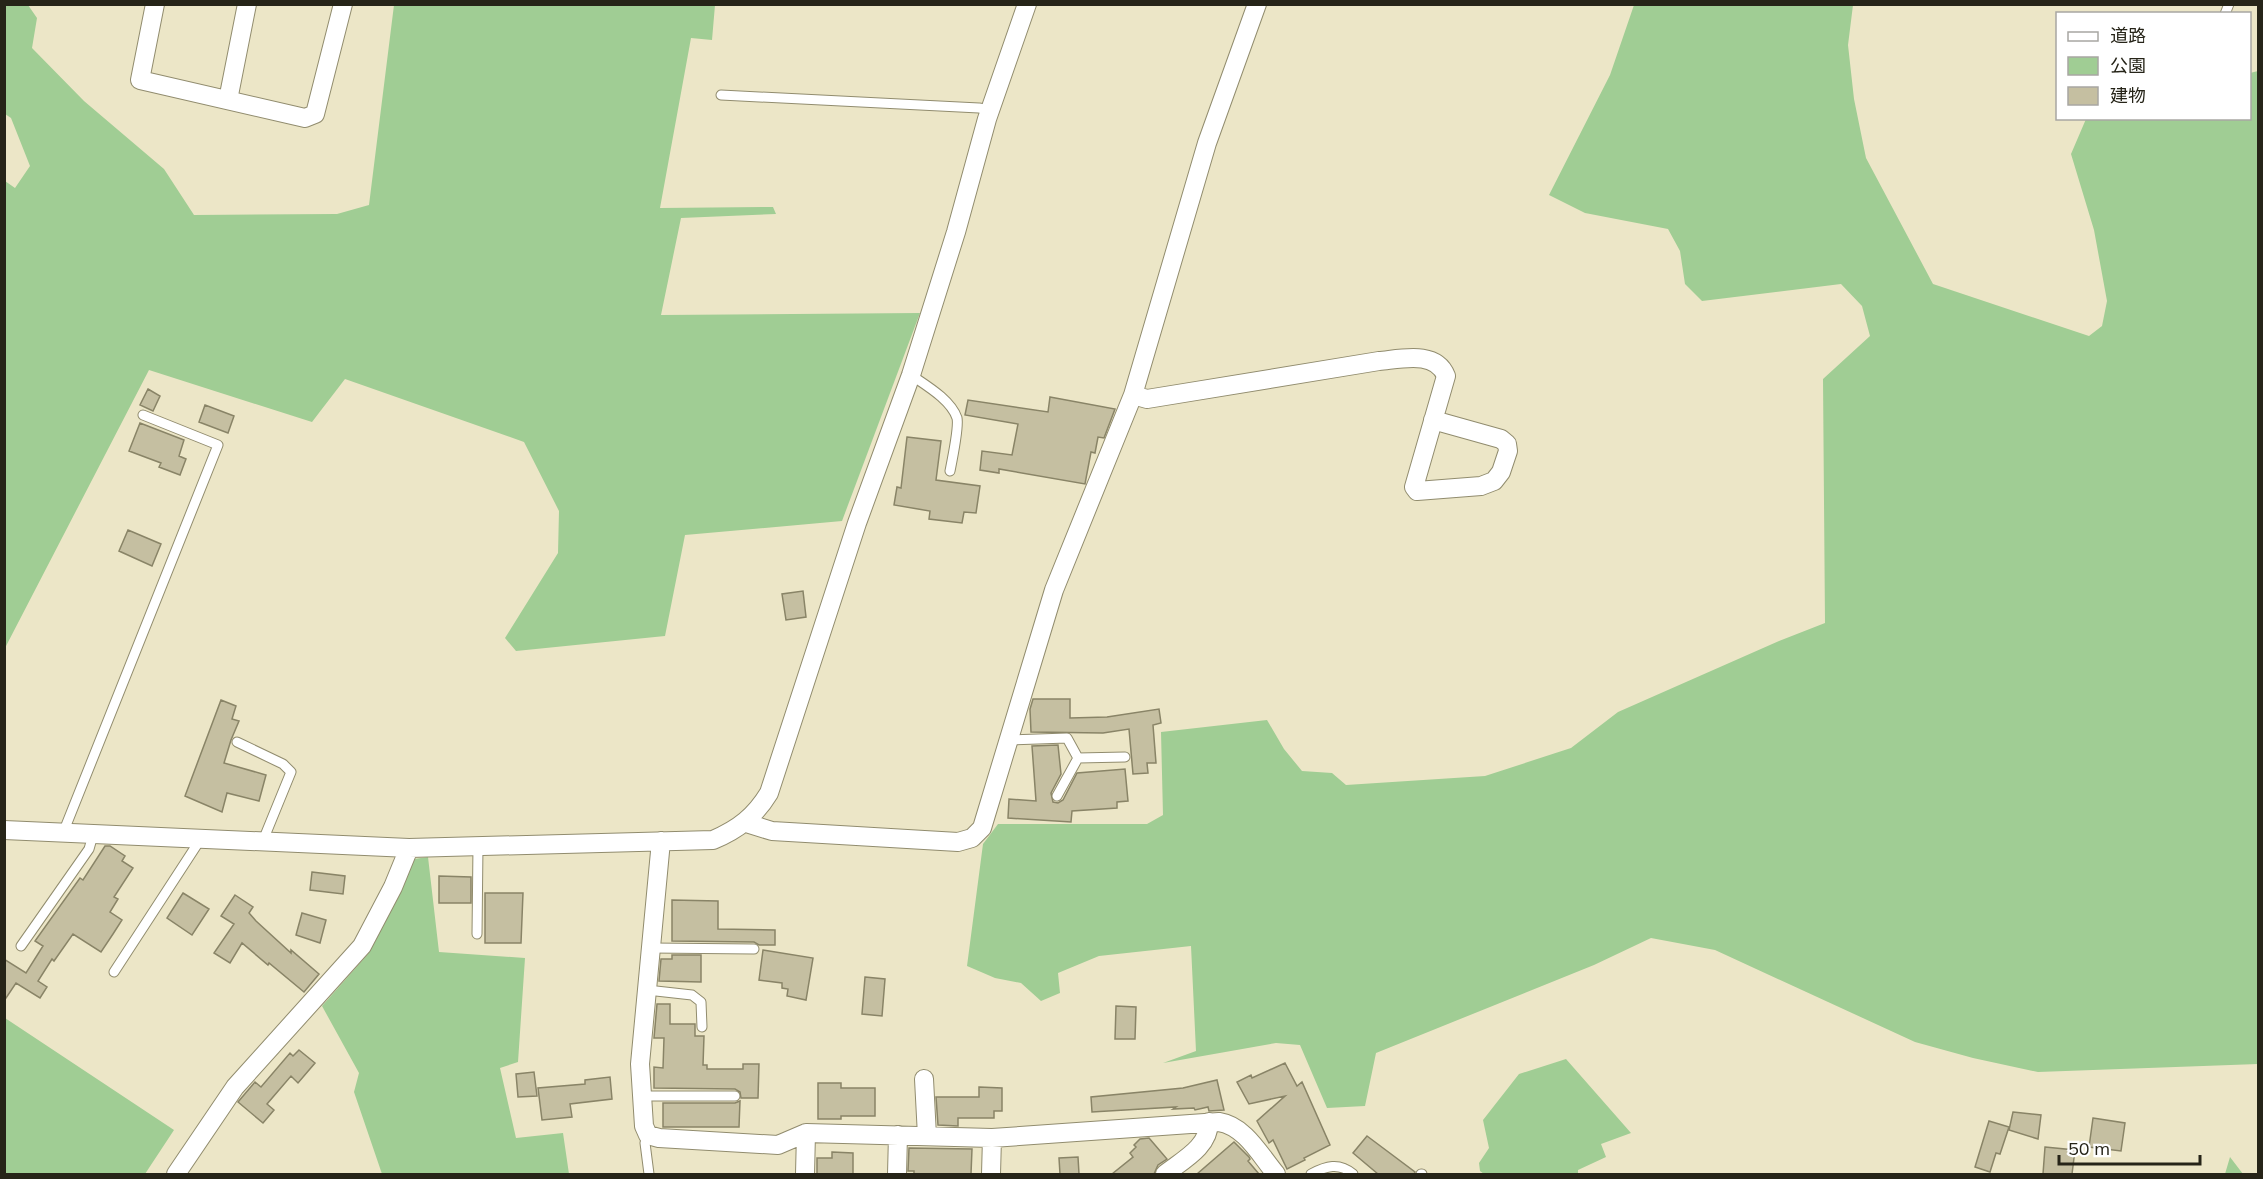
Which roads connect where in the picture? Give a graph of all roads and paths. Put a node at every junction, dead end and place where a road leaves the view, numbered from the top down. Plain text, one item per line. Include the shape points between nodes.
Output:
1 (155, 4) edge
2 (247, 4) edge
3 (343, 4) edge
4 (1027, 4) edge
5 (1257, 4) edge
6 (721, 95) dead end
7 (228, 100) junction
8 (990, 110) junction
9 (911, 375) junction
10 (1133, 395) junction
11 (142, 415) dead end
12 (1433, 420) junction
13 (950, 471) dead end
14 (1008, 740) junction
15 (237, 742) dead end
16 (1125, 757) dead end
17 (1078, 758) junction
18 (1057, 796) dead end
19 (746, 823) junction
20 (4, 830) edge
21 (63, 833) junction
22 (93, 835) junction
23 (200, 840) junction
24 (661, 841) junction
25 (262, 843) junction
26 (478, 846) junction
27 (409, 848) junction
28 (477, 934) dead end
29 (21, 946) dead end
30 (651, 948) junction
31 (754, 949) dead end
32 (114, 972) dead end
33 (647, 990) junction
34 (702, 1027) dead end
35 (924, 1079) dead end
36 (641, 1096) junction
37 (735, 1096) dead end
38 (1209, 1122) junction
39 (806, 1133) junction
40 (648, 1135) junction
41 (898, 1135) junction
42 (927, 1136) junction
43 (992, 1138) junction
44 (176, 1174) edge
45 (649, 1174) edge
46 (805, 1174) edge
47 (897, 1174) edge
48 (991, 1174) edge
49 (1165, 1174) edge
50 (1276, 1174) edge
51 (1311, 1174) edge
52 (1353, 1174) edge

1 - 7 street via 140,80
2 - 7 street
3 - 7 street via 315,114 305,118
4 - 8 street
5 - 10 street via 1208,143
6 - 8 lane
8 - 9 street
9 - 13 lane via 950,407 957,420
9 - 19 street via 857,523 769,793
10 - 12 street via 1147,399 1413,358 1440,364 1446,375
10 - 14 street via 1054,590
11 - 21 lane via 218,445
12 - 12 street via 1507,444 1501,472 1494,481 1481,486 1417,491 1414,487
14 - 17 lane via 1067,738
14 - 19 street via 982,828 972,838 958,842 772,831
15 - 25 lane via 283,764 291,772
16 - 17 lane
17 - 18 lane
19 - 24 street via 713,840
20 - 21 street
21 - 22 street
22 - 23 street
22 - 29 lane via 89,849
23 - 25 street
23 - 32 lane
24 - 26 street
24 - 30 street
25 - 27 street
26 - 27 street
26 - 28 lane
27 - 44 street via 362,946 235,1086
30 - 31 lane
30 - 33 street
33 - 34 lane via 692,994 701,1002
33 - 36 street
35 - 42 street
36 - 37 lane
36 - 40 street
38 - 43 street
38 - 49 street via 1209,1133 1198,1149
38 - 50 street via 1228,1123 1240,1130
39 - 40 street via 778,1145
39 - 41 street
39 - 46 street
40 - 45 lane via 645,1143
41 - 42 street
41 - 47 street
42 - 43 street
43 - 48 street
51 - 52 lane via 1328,1166 1348,1169

